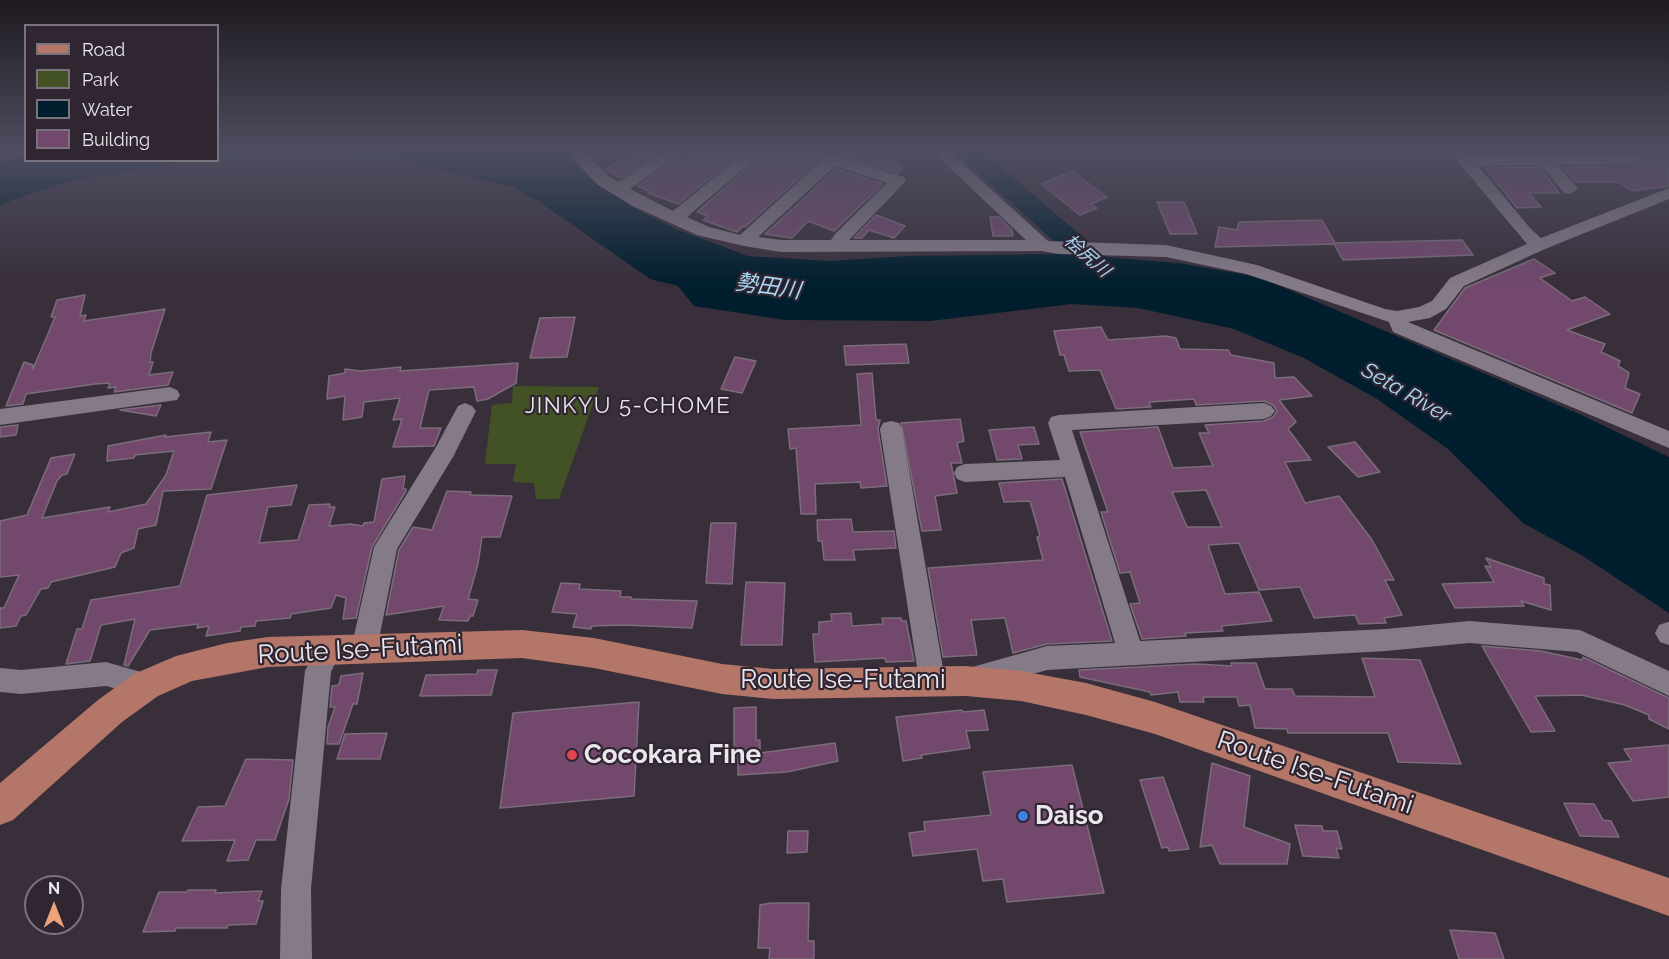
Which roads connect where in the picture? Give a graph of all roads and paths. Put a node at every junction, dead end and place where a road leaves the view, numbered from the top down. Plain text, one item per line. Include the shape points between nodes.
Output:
1 (631, 197) edge
2 (701, 197) edge
3 (792, 197) edge
4 (882, 197) edge
5 (993, 197) edge
6 (1496, 197) edge
7 (1660, 197) edge
8 (674, 219) junction
9 (744, 241) junction
10 (1539, 245) junction
11 (838, 246) junction
12 (1050, 246) junction
13 (1397, 317) junction
14 (170, 395) dead end
15 (465, 411) dead end
16 (1264, 411) dead end
17 (0, 417) edge
18 (891, 429) dead end
19 (1669, 440) edge
20 (1072, 468) junction
21 (966, 473) dead end
22 (329, 649) junction
23 (364, 649) junction
24 (1131, 653) junction
25 (0, 680) edge
26 (932, 680) junction
27 (966, 681) junction
28 (1669, 684) edge
29 (146, 685) junction
30 (0, 807) edge
31 (1669, 897) edge
32 (296, 959) edge

1 - 8 street
2 - 8 street
3 - 9 street
4 - 11 street via 841,238
5 - 12 street
6 - 10 street
7 - 10 street
8 - 9 street
9 - 11 street via 781,246
10 - 13 street via 1457,282 1439,305 1423,313
11 - 12 street
12 - 13 street via 1166,250 1250,269
13 - 19 street via 1400,327
14 - 17 street
15 - 23 street via 386,547
16 - 20 street via 1059,423
18 - 26 street
20 - 21 street
20 - 24 street
22 - 23 main road, Route Ise-Futami
22 - 29 main road, Route Ise-Futami via 227,657 188,667
22 - 32 street via 318,671 303,808 296,889
23 - 26 main road, Route Ise-Futami via 522,644 594,653 722,679 773,684
24 - 27 street via 1047,658
24 - 28 street via 1499,633 1580,641
25 - 29 street via 106,674
26 - 27 main road, Route Ise-Futami
27 - 31 main road, Route Ise-Futami via 1021,686 1155,718
29 - 30 main road, Route Ise-Futami via 72,742

